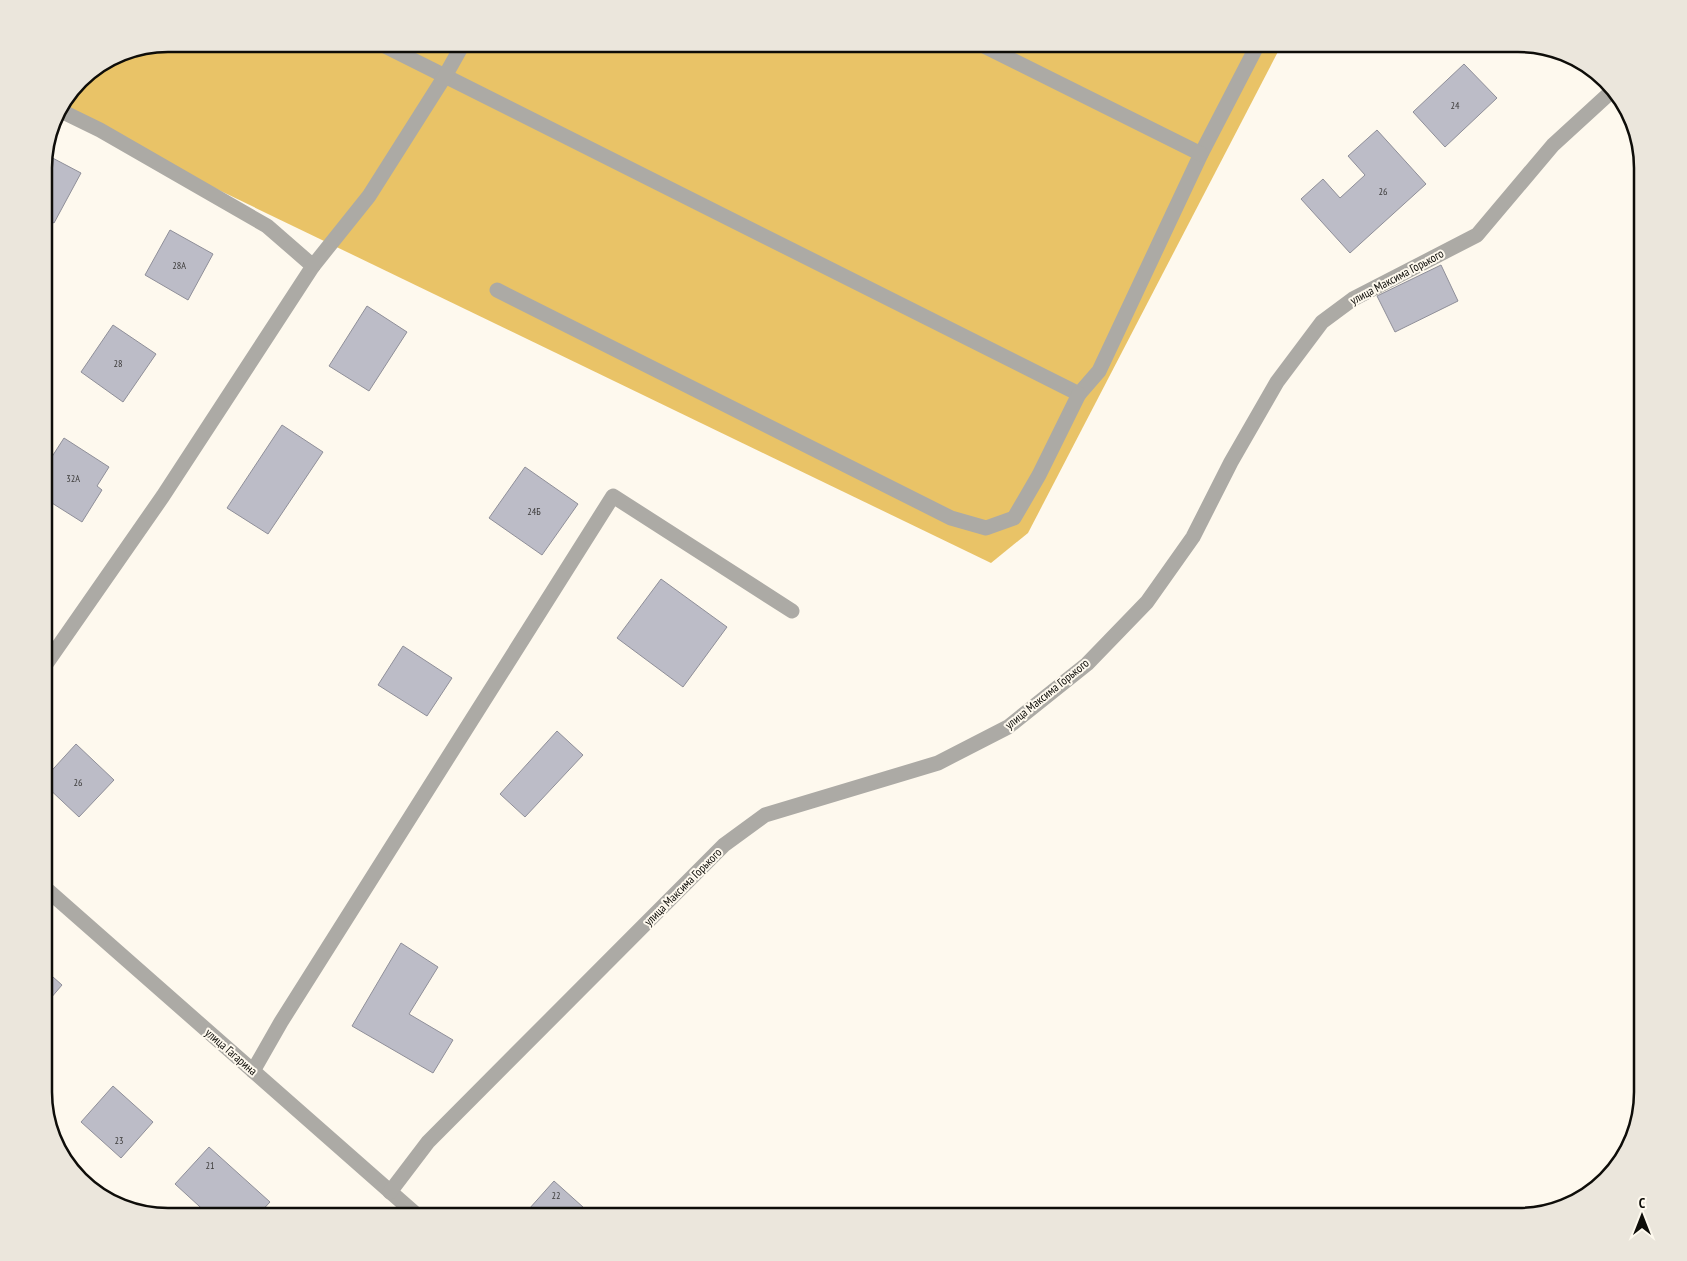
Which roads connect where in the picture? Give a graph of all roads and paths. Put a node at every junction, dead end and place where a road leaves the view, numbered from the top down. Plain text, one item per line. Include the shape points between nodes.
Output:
1 (399, 53) edge
2 (458, 53) edge
3 (998, 53) edge
4 (1253, 53) edge
5 (445, 76) junction
6 (1608, 95) edge
7 (66, 113) edge
8 (1201, 154) junction
9 (313, 266) junction
10 (497, 290) dead end
11 (1079, 394) junction
12 (792, 611) dead end
13 (53, 654) edge
14 (53, 895) edge
15 (253, 1071) junction
16 (390, 1192) junction
17 (409, 1208) edge

1 - 5 street
2 - 5 street
3 - 8 street
4 - 8 street
5 - 9 street via 369,196
5 - 11 street
6 - 16 street, улица Максима Горького via 1552,145 1477,235 1353,299 1322,322 1277,382 1230,462 1193,537 1146,602 1087,664 1008,728 938,763 765,816 724,845 428,1142
7 - 9 street via 267,226
8 - 11 street via 1100,371
9 - 13 street via 164,496
10 - 11 street via 950,518 986,528 1014,518
12 - 15 street via 613,496 286,1013
14 - 15 street, улица Гагарина
15 - 16 street, улица Гагарина
16 - 17 street, улица Гагарина

